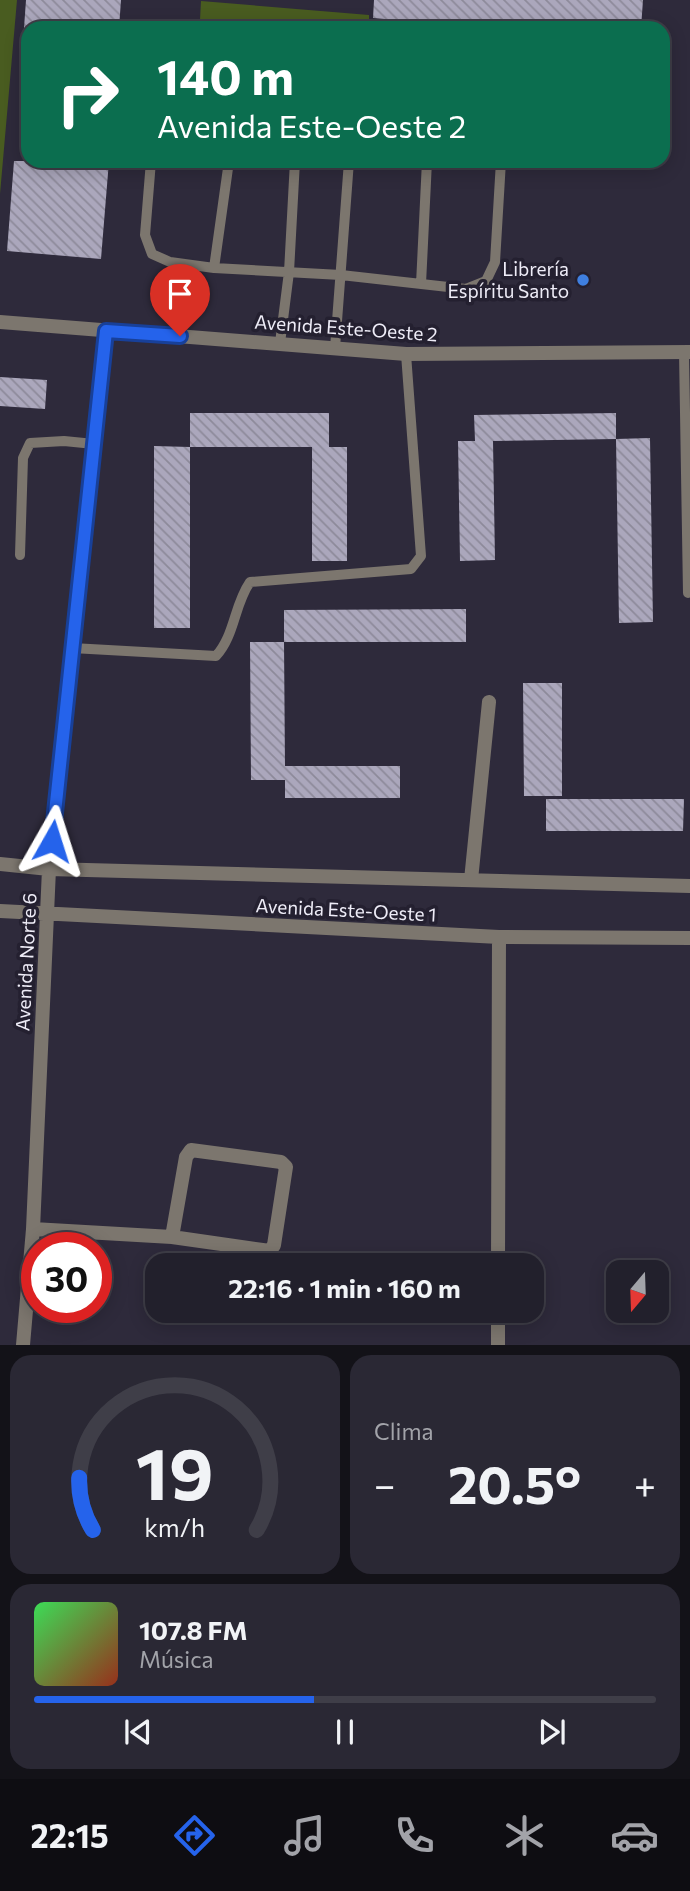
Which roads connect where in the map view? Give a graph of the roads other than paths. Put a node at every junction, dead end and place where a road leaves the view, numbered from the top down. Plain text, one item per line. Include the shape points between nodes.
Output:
1 (150, 168) edge
2 (228, 168) edge
3 (295, 168) edge
4 (349, 168) edge
5 (427, 168) edge
6 (501, 168) edge
7 (214, 268) junction
8 (289, 272) junction
9 (341, 275) junction
10 (421, 285) junction
11 (0, 322) edge
12 (106, 331) junction
13 (280, 343) junction
14 (335, 348) junction
15 (687, 352) edge
16 (406, 354) junction
17 (94, 444) junction
18 (20, 555) dead end
19 (688, 593) dead end
20 (72, 648) junction
21 (489, 702) dead end
22 (0, 864) edge
23 (49, 869) junction
24 (471, 880) junction
25 (690, 886) edge
26 (0, 911) edge
27 (47, 915) junction
28 (499, 937) junction
29 (690, 938) edge
30 (33, 1229) junction
31 (172, 1237) junction
32 (498, 1253) edge
33 (498, 1323) edge
34 (23, 1345) edge
35 (498, 1345) edge

1 - 7 lane via 145,235 152,254 170,262
2 - 7 lane
3 - 8 lane
4 - 9 lane
5 - 10 lane
6 - 10 lane via 495,262 486,281 466,289
7 - 8 lane
8 - 9 lane
8 - 13 lane
9 - 10 lane
9 - 14 lane
11 - 12 street, Avenida Este-Oeste 2
12 - 13 street, Avenida Este-Oeste 2
12 - 17 street, Avenida Norte 6
13 - 14 street, Avenida Este-Oeste 2
14 - 16 street, Avenida Este-Oeste 2
15 - 16 street, Avenida Este-Oeste 2
15 - 19 lane
16 - 20 lane via 421,556 411,569 250,582 226,644 216,656
17 - 18 lane via 30,443 23,458
17 - 20 street, Avenida Norte 6
20 - 23 street, Avenida Norte 6
21 - 24 street
22 - 23 street
23 - 24 street
23 - 27 street, Avenida Norte 6
24 - 25 street
26 - 27 street, Avenida Este-Oeste 1
27 - 28 street, Avenida Este-Oeste 1
27 - 30 street, Avenida Norte 6
28 - 29 street, Avenida Este-Oeste 1
28 - 32 street
30 - 31 street
30 - 34 street, Avenida Norte 6
31 - 31 street via 270,1251 275,1244 286,1167 281,1162 191,1150
33 - 35 street

